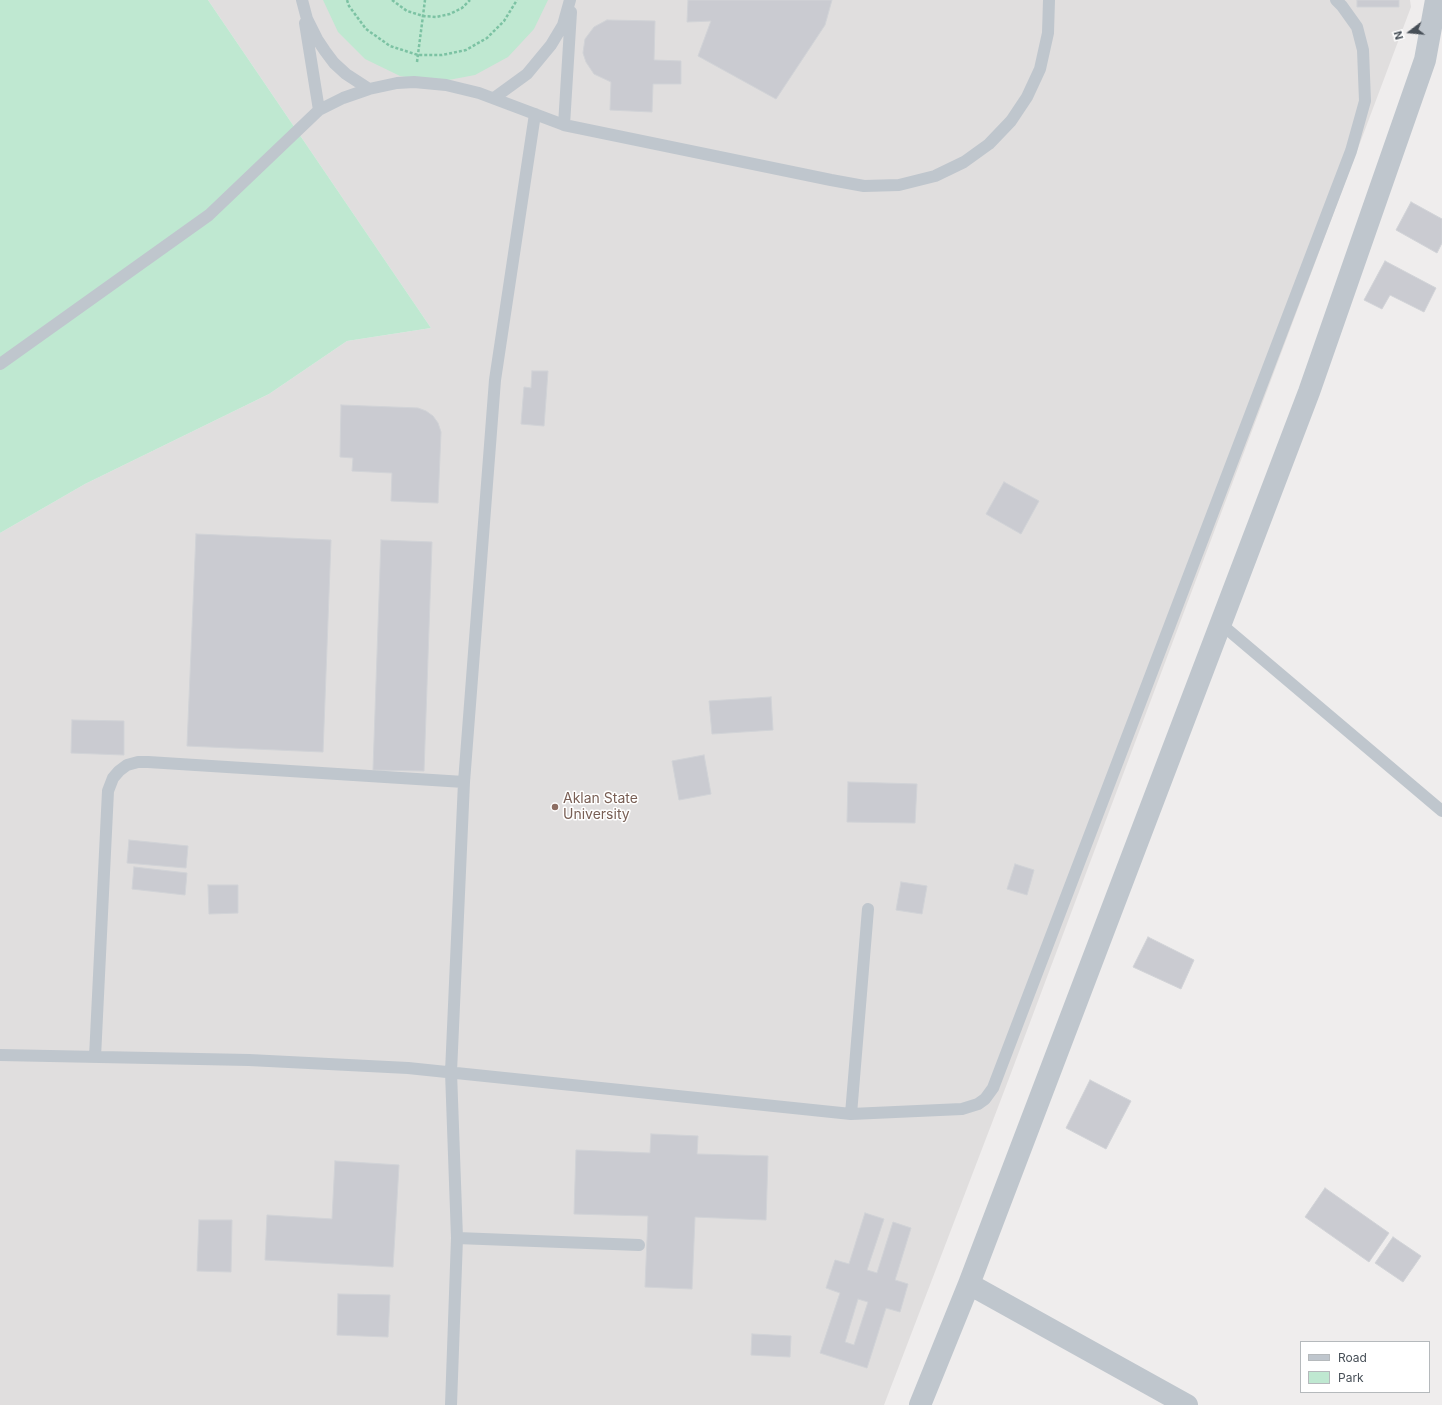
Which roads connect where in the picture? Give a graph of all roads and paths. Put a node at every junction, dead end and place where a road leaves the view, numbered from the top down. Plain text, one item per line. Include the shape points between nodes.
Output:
1 (302, 0) edge
2 (347, 0) edge
3 (392, 0) edge
4 (425, 0) edge
5 (470, 0) edge
6 (517, 0) edge
7 (571, 0) edge
8 (1049, 0) edge
9 (1336, 0) edge
10 (1436, 0) edge
11 (422, 16) junction
12 (418, 55) junction
13 (414, 82) junction
14 (369, 89) junction
15 (494, 98) junction
16 (319, 110) junction
17 (535, 114) junction
18 (564, 125) junction
19 (0, 364) edge
20 (1221, 624) junction
21 (464, 782) junction
22 (1442, 811) edge
23 (868, 909) dead end
24 (0, 1055) edge
25 (95, 1057) junction
26 (451, 1072) junction
27 (851, 1114) junction
28 (456, 1238) junction
29 (639, 1244) dead end
30 (969, 1284) junction
31 (451, 1405) edge
32 (920, 1405) edge
33 (1187, 1405) edge

1 - 14 lane via 317,39 334,63
1 - 16 lane
2 - 12 path via 366,29 390,46
3 - 11 path via 407,11
4 - 11 path
5 - 11 path via 450,14
6 - 12 path via 504,21 487,38 466,50 442,56
7 - 15 lane via 552,46 527,74
7 - 18 lane
8 - 18 lane via 1048,33 1040,69 1027,97 1011,121 989,144 964,162 935,176 899,185 864,186
9 - 27 lane via 1357,27 1363,50 1365,101 1351,151 993,1088 978,1104 962,1109
10 - 20 street via 1425,60 1368,226 1309,392
11 - 12 path
12 - 13 path
13 - 14 lane
13 - 15 lane via 463,88
14 - 16 lane
15 - 17 lane
16 - 19 lane via 208,215
17 - 18 lane
17 - 21 lane via 495,380
20 - 22 lane
20 - 30 street
21 - 25 lane via 143,762 127,765 113,778 108,791
21 - 26 lane
23 - 27 lane
24 - 25 lane
25 - 26 lane via 249,1060
26 - 27 lane
26 - 28 lane
28 - 29 lane
28 - 31 lane
30 - 32 street
30 - 33 street

